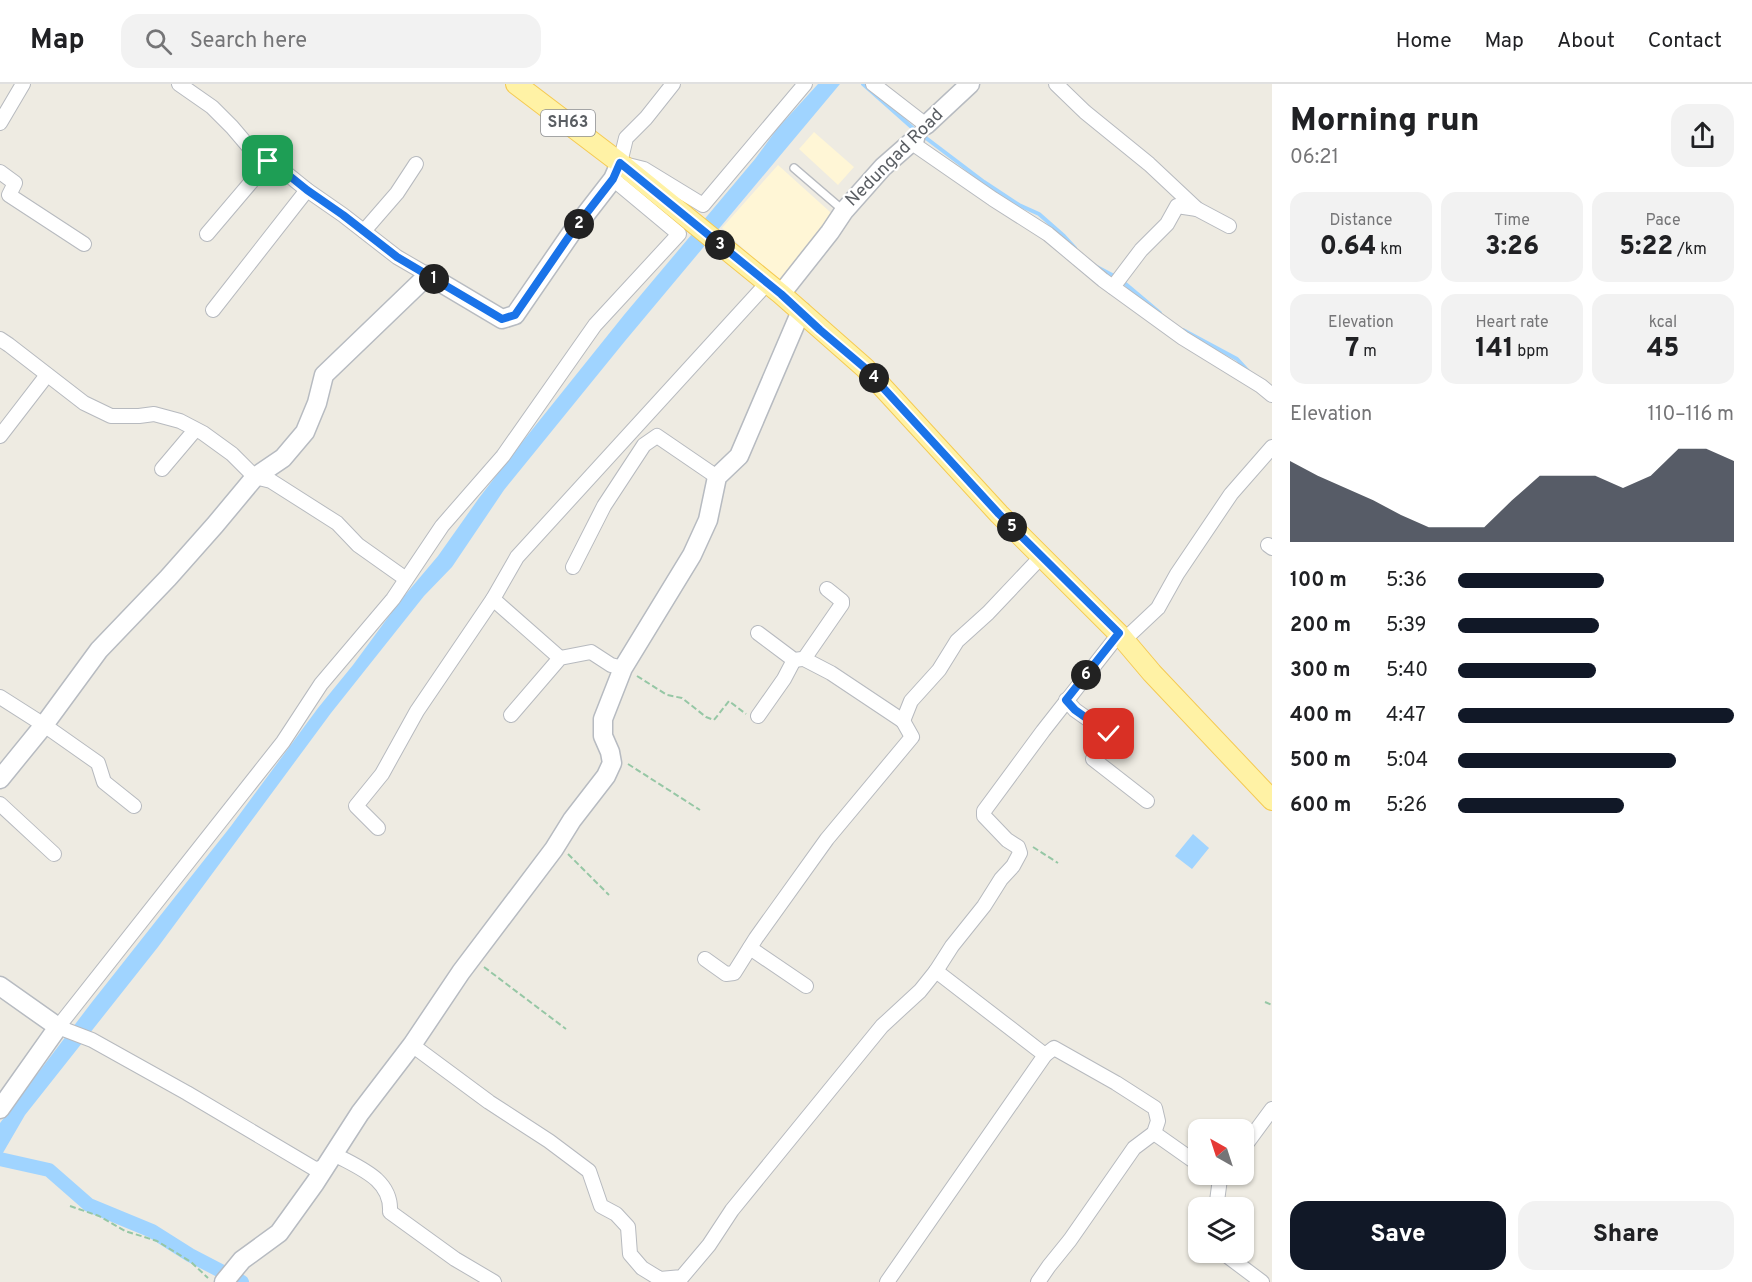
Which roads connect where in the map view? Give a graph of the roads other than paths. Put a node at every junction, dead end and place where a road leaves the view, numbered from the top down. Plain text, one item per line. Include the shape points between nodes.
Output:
1 (23, 84) edge
2 (179, 84) edge
3 (516, 84) edge
4 (673, 84) edge
5 (805, 84) edge
6 (873, 84) edge
7 (970, 84) edge
8 (1056, 84) edge
9 (0, 123) edge
10 (918, 136) junction
11 (268, 161) junction
12 (416, 164) dead end
13 (794, 168) dead end
14 (616, 171) junction
15 (0, 172) edge
16 (307, 190) junction
17 (1197, 209) junction
18 (844, 211) junction
19 (1229, 226) dead end
20 (364, 231) junction
21 (207, 234) dead end
22 (84, 244) dead end
23 (429, 275) junction
24 (1117, 282) junction
25 (760, 291) dead end
26 (781, 294) junction
27 (213, 310) dead end
28 (801, 311) junction
29 (0, 339) edge
30 (47, 375) junction
31 (1272, 394) edge
32 (195, 429) junction
33 (0, 436) edge
34 (1272, 447) edge
35 (162, 469) dead end
36 (255, 477) junction
37 (717, 477) junction
38 (1041, 557) junction
39 (573, 567) dead end
40 (406, 579) junction
41 (828, 590) dead end
42 (493, 599) junction
43 (758, 633) dead end
44 (1121, 637) junction
45 (560, 658) junction
46 (799, 660) junction
47 (622, 668) junction
48 (0, 697) edge
49 (1066, 700) junction
50 (511, 715) dead end
51 (758, 716) road end
52 (903, 721) junction
53 (44, 725) junction
54 (0, 779) edge
55 (1272, 800) edge
56 (1148, 801) dead end
57 (0, 804) edge
58 (134, 806) dead end
59 (378, 828) dead end
60 (54, 854) dead end
61 (750, 948) junction
62 (705, 959) dead end
63 (936, 971) junction
64 (0, 986) edge
65 (806, 986) dead end
66 (63, 1029) junction
67 (412, 1045) junction
68 (1045, 1055) junction
69 (0, 1109) edge
70 (1272, 1109) edge
71 (1154, 1133) junction
72 (1254, 1133) edge
73 (1188, 1157) edge
74 (330, 1161) junction
75 (1237, 1263) edge
76 (225, 1277) edge
77 (683, 1280) edge
78 (495, 1282) edge
79 (887, 1282) edge
80 (1038, 1282) edge
81 (1262, 1282) edge

1 - 9 street
2 - 11 street via 212,107 249,147
3 - 14 main road, SH63
4 - 14 street via 626,138
5 - 14 street via 703,205 644,169
6 - 10 street
7 - 10 street, Nedungad Road
8 - 17 street
10 - 18 street, Nedungad Road via 883,167
10 - 24 street via 993,199
11 - 16 street
11 - 21 street
12 - 20 street via 398,193
13 - 18 lane
14 - 23 street via 515,315 502,319
14 - 26 main road, SH63
14 - 40 street via 679,234 595,325 503,456 442,526
15 - 22 street via 15,183 9,195
16 - 20 street
16 - 27 street
17 - 19 street
17 - 24 street via 1177,206 1167,224
18 - 26 street, Nedungad Road
20 - 23 street via 397,257
23 - 36 street via 324,375 318,403 305,432 283,458
24 - 31 street via 1183,338
25 - 42 street via 517,557
26 - 28 main road, SH63
28 - 37 street via 739,456
28 - 38 main road, SH63 via 865,368
29 - 30 street
30 - 32 street via 84,403 111,416 154,414
30 - 33 street
32 - 35 street
32 - 36 street via 232,454
34 - 44 street via 1231,494 1158,608
36 - 40 street via 271,481 337,523 358,545
36 - 53 street via 99,650
37 - 39 street via 657,435 644,446 604,506
37 - 47 street via 708,520 693,555
38 - 44 main road, SH63
38 - 52 street via 957,641 939,670 910,701
40 - 66 street via 321,684 283,742
41 - 46 street via 842,604
42 - 45 street
42 - 59 street via 417,711 382,774 356,806
43 - 46 street
44 - 49 street
44 - 55 main road, SH63
45 - 47 street via 591,652
45 - 50 street
46 - 51 street
46 - 52 street via 831,673
47 - 67 street via 603,718 603,736 612,763 606,776
48 - 53 street
49 - 56 street via 1109,734 1094,759
49 - 63 street via 984,811 984,816 1018,847 1020,854
52 - 61 street via 912,737 827,839
53 - 54 street
53 - 58 street via 98,763 104,782
57 - 60 street
61 - 62 street via 734,973 726,974
61 - 65 street
63 - 68 street
63 - 77 street via 882,1026 732,1210
64 - 66 street
66 - 69 street
66 - 74 street via 92,1040 315,1169
67 - 74 street via 360,1113
67 - 77 street via 589,1171 601,1206 628,1227 630,1254 642,1268 660,1279
68 - 71 street via 1054,1048 1155,1108 1158,1121
68 - 79 street
70 - 72 street
71 - 73 street
71 - 80 street via 1134,1148
74 - 76 street via 279,1233
74 - 78 street via 373,1177 391,1200 390,1212 455,1259
75 - 81 street

